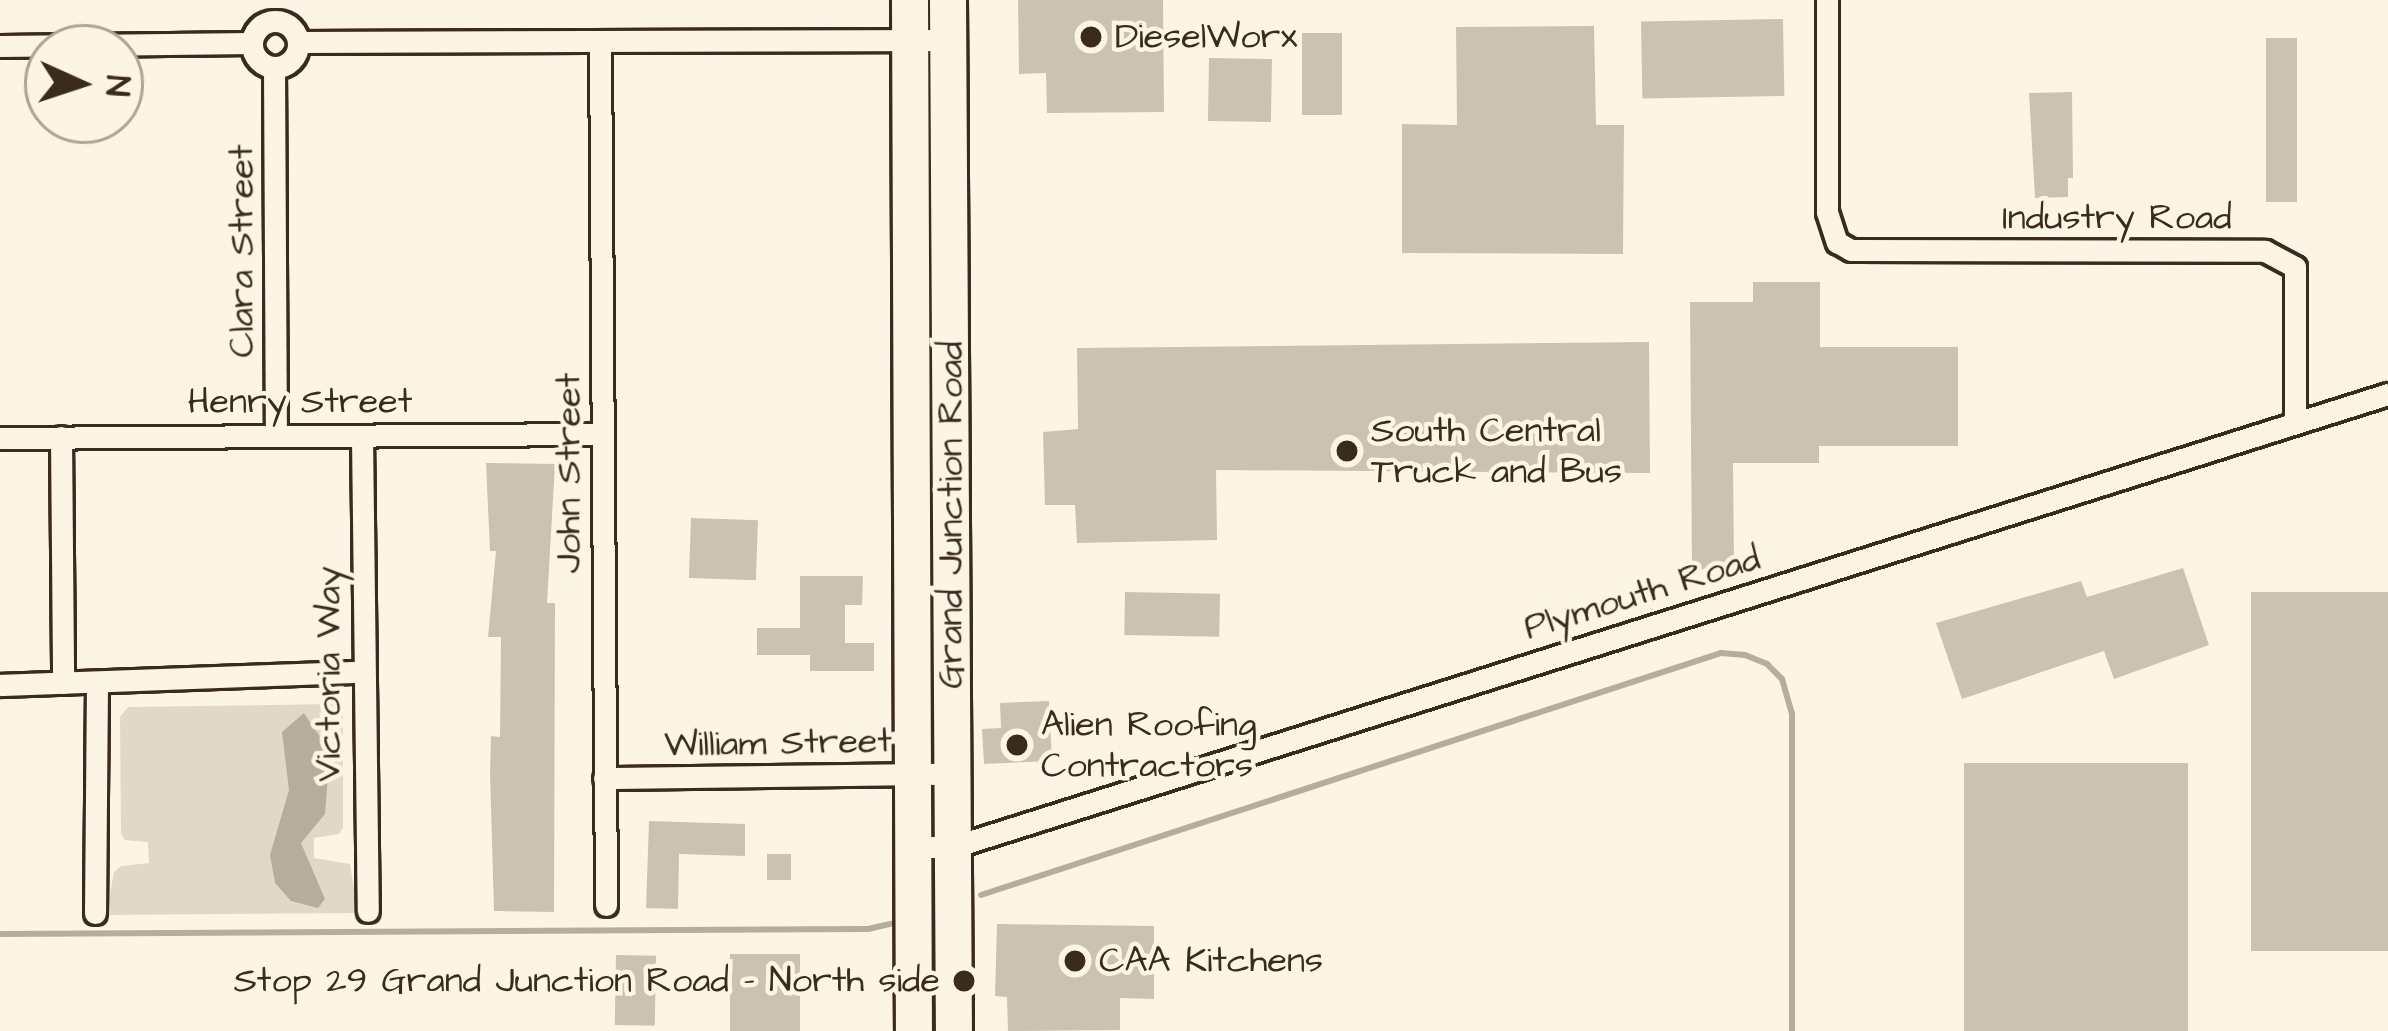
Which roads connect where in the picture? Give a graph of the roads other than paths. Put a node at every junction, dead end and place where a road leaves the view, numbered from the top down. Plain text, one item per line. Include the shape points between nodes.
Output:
1 (910, 0) edge
2 (948, 0) edge
3 (1827, 0) edge
4 (274, 10) edge
5 (910, 39) junction
6 (949, 40) junction
7 (600, 41) junction
8 (298, 42) junction
9 (252, 43) junction
10 (0, 46) edge
11 (274, 68) junction
12 (2388, 394) edge
13 (2295, 423) junction
14 (276, 434) junction
15 (601, 434) junction
16 (362, 436) junction
17 (61, 437) junction
18 (0, 438) edge
19 (913, 533) junction
20 (951, 533) junction
21 (363, 672) junction
22 (63, 682) junction
23 (97, 682) junction
24 (0, 685) edge
25 (914, 774) junction
26 (953, 774) junction
27 (604, 778) junction
28 (914, 847) junction
29 (953, 847) junction
30 (606, 905) dead end
31 (368, 911) dead end
32 (95, 913) dead end
33 (914, 1031) edge
34 (954, 1031) edge

1 - 5 highway, Grand Junction Road
2 - 6 highway, Grand Junction Road
3 - 13 street, Industry Road via 1828,212 1837,242 1851,250 2265,251 2295,267
4 - 8 street
4 - 9 street
5 - 6 street
5 - 7 street
5 - 19 highway, Grand Junction Road
6 - 20 highway, Grand Junction Road
7 - 8 street
7 - 15 street, John Street
8 - 11 street via 292,60
9 - 10 street
9 - 11 street via 259,61
11 - 14 street, Clara Street
12 - 13 street, Plymouth Road
13 - 29 street, Plymouth Road
14 - 16 street, Henry Street
14 - 17 street, Henry Street
15 - 16 street, Henry Street
15 - 27 street, John Street
16 - 21 street, Victoria Way
17 - 18 street, Henry Street
17 - 22 street
19 - 20 highway
19 - 25 highway, Grand Junction Road
20 - 26 highway, Grand Junction Road
21 - 23 street
21 - 31 street, Victoria Way
22 - 23 street
22 - 24 street
23 - 32 street
25 - 26 street, William Street
25 - 27 street, William Street
25 - 28 highway, Grand Junction Road
26 - 29 highway, Grand Junction Road
27 - 30 street, John Street
28 - 29 street, Plymouth Road
28 - 33 highway, Grand Junction Road
29 - 34 highway, Grand Junction Road

